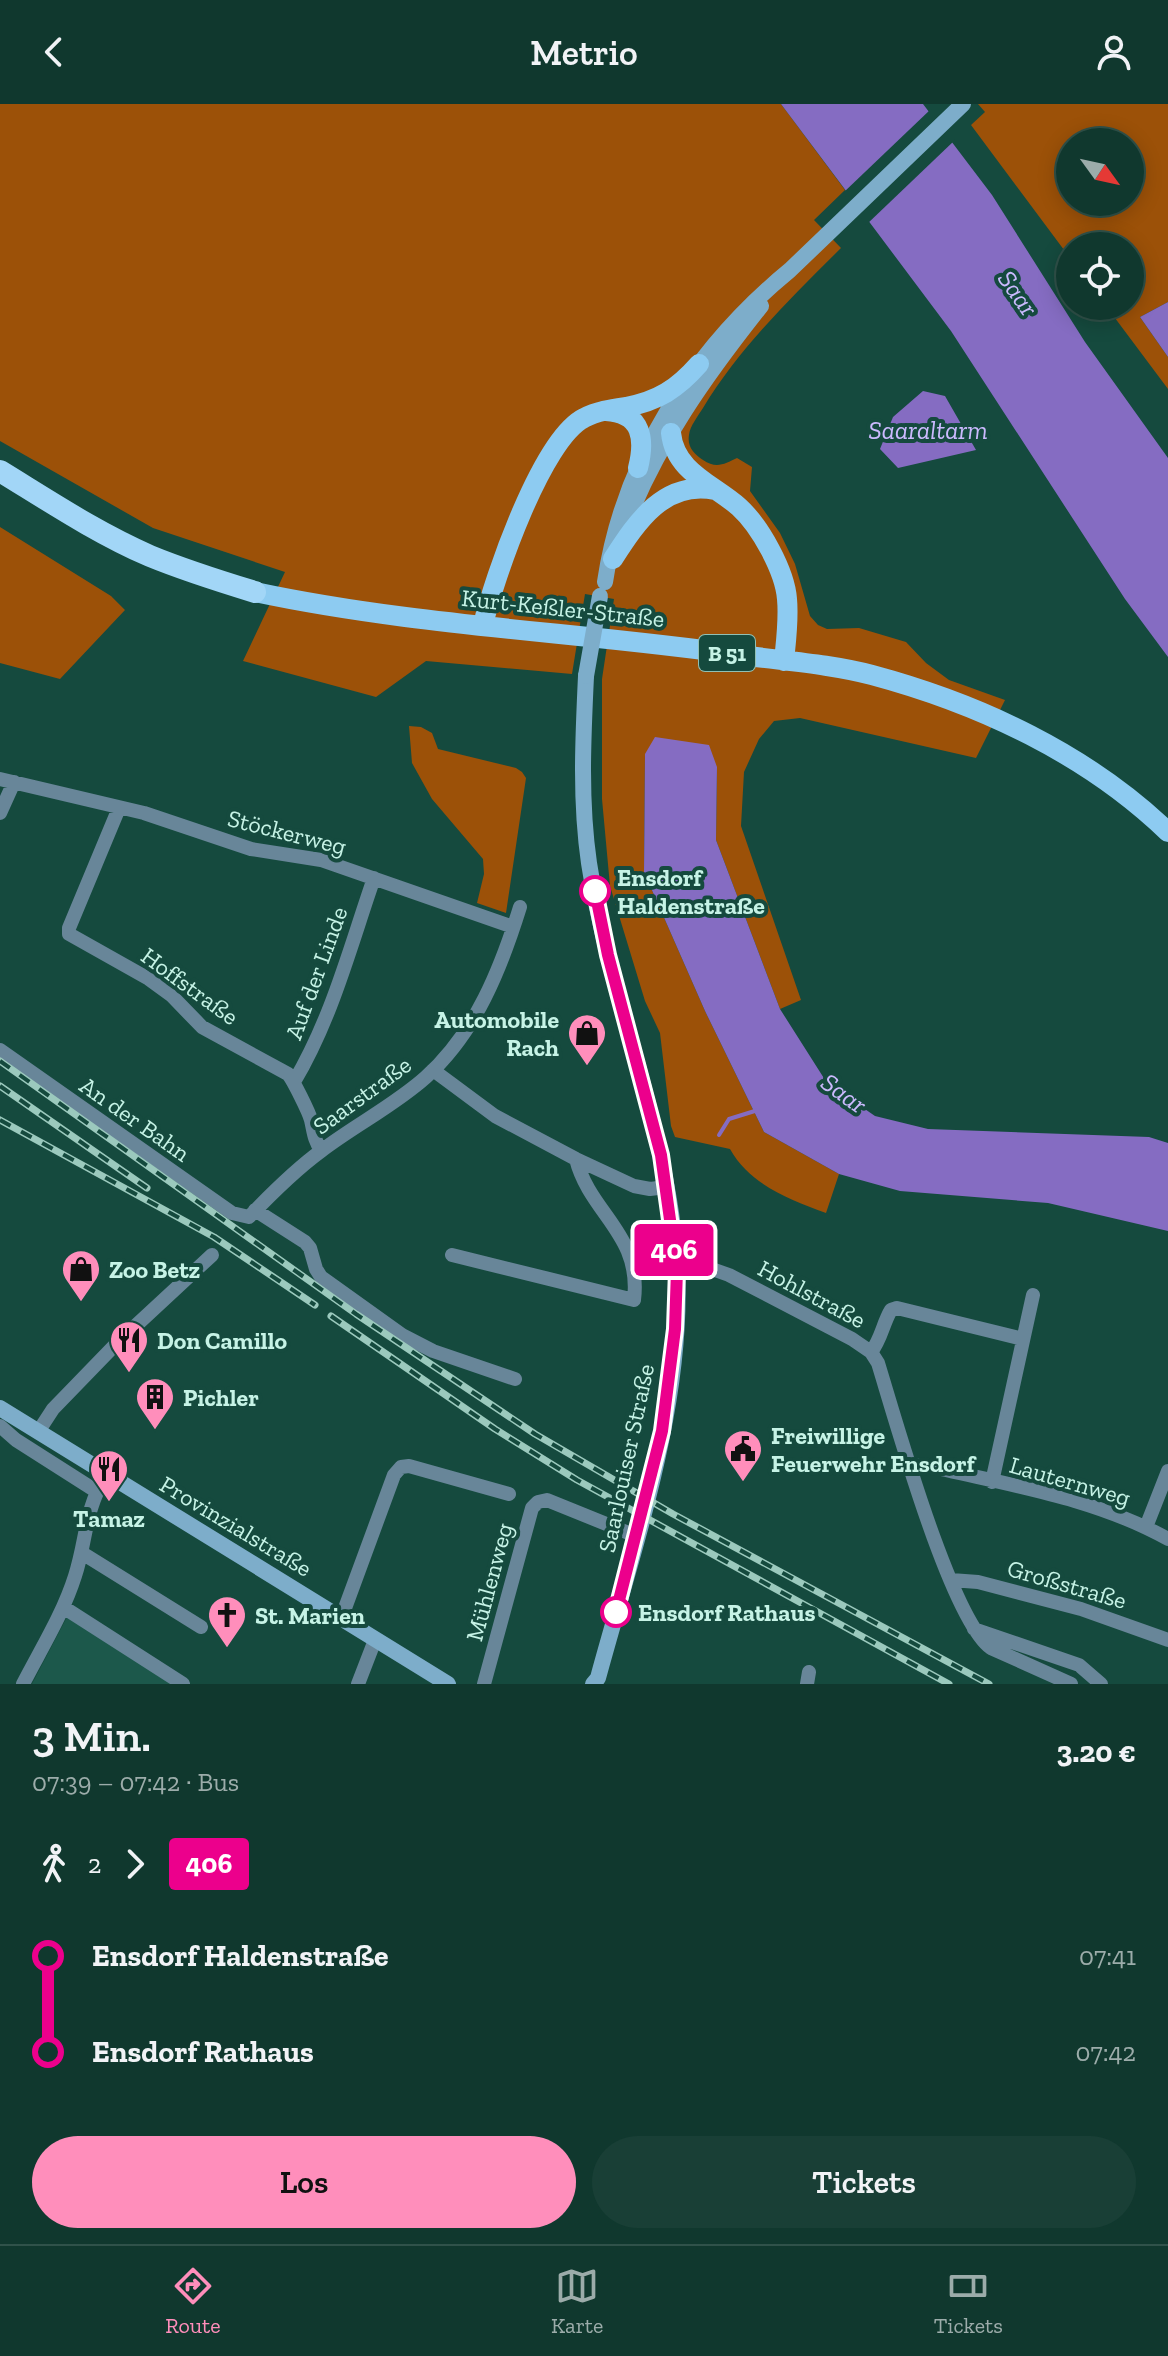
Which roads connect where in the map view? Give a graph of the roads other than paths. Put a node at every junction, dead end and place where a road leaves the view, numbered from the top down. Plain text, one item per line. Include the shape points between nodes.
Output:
1 (963, 104) edge
2 (790, 270) junction
3 (699, 364) junction
4 (602, 411) junction
5 (671, 433) junction
6 (638, 468) junction
7 (0, 471) edge
8 (715, 490) junction
9 (613, 559) junction
10 (603, 589) junction
11 (255, 592) joint
12 (483, 625) junction
13 (784, 661) junction
14 (7, 781) edge
15 (119, 808) junction
16 (0, 813) edge
17 (1165, 829) edge
18 (374, 878) junction
19 (520, 907) dead end
20 (513, 927) junction
21 (0, 1050) edge
22 (433, 1070) junction
23 (294, 1082) junction
24 (321, 1150) junction
25 (576, 1159) junction
26 (666, 1187) junction
27 (252, 1214) junction
28 (212, 1255) dead end
29 (452, 1255) dead end
30 (677, 1270) junction
31 (1033, 1295) dead end
32 (1023, 1339) junction
33 (871, 1352) junction
34 (515, 1379) dead end
35 (0, 1408) edge
36 (0, 1426) edge
37 (38, 1432) junction
38 (910, 1467) junction
39 (1168, 1471) edge
40 (106, 1475) junction
41 (992, 1482) junction
42 (96, 1491) junction
43 (509, 1494) dead end
44 (1146, 1527) junction
45 (636, 1536) junction
46 (1168, 1539) edge
47 (82, 1553) junction
48 (951, 1580) junction
49 (63, 1607) junction
50 (341, 1619) junction
51 (201, 1627) dead end
52 (974, 1629) junction
53 (375, 1640) junction
54 (1168, 1640) edge
55 (439, 1682) edge
56 (597, 1682) edge
57 (23, 1684) edge
58 (183, 1684) edge
59 (358, 1684) edge
60 (484, 1684) edge
61 (1071, 1684) edge
62 (1101, 1684) edge

1 - 2 main road
2 - 3 main road via 733,322
2 - 5 main road
3 - 4 main road via 670,393
3 - 6 main road
4 - 6 main road via 615,411 637,426 643,440
4 - 12 main road via 572,425 546,462 497,570
5 - 8 main road via 679,459
5 - 9 main road
6 - 10 main road via 618,516
7 - 11 highway, B 51 via 148,555
8 - 9 main road via 685,491 655,505 639,519
8 - 13 main road via 741,508 777,565 787,596
9 - 10 main road
10 - 26 main road, Saarlouiser Straße, bridge via 586,676 585,823 608,955
11 - 12 main road, Kurt-Keßler-Straße / B 51
12 - 13 main road, Kurt-Keßler-Straße / B 51
13 - 17 main road, Kurt-Keßler-Straße / B 51 via 868,674 996,718 1088,769
14 - 15 street, Stöckerweg
14 - 16 street
15 - 18 street, Stöckerweg via 251,849 321,860
15 - 23 street, Hoffstraße via 69,934 149,979 202,1027
18 - 20 street, Stöckerweg
18 - 23 street, Auf der Linde via 329,1013
19 - 20 street, Saarstraße
20 - 22 street, Saarstraße via 483,1002
21 - 27 street, An der Bahn via 232,1213
22 - 24 street, Saarstraße
22 - 25 street via 495,1116
23 - 24 street
24 - 27 street, Saarstraße
25 - 26 street via 634,1186
25 - 29 street via 628,1251 634,1300
26 - 30 main road, Saarlouiser Straße
27 - 34 street, An der Bahn via 305,1242 316,1269 331,1286 402,1335
28 - 37 street via 116,1344 53,1409
30 - 33 street, Hohlstraße via 712,1269 729,1275
30 - 45 main road, Saarlouiser Straße via 670,1383
31 - 32 street
32 - 33 street via 897,1308 887,1316
32 - 41 street
33 - 38 street, Hohlstraße
35 - 37 main road, Provinzialstraße
36 - 42 street
37 - 40 main road, Provinzialstraße
38 - 41 street, Lauternweg via 924,1465
38 - 48 street, Hohlstraße
39 - 44 street
40 - 42 street
40 - 50 main road, Provinzialstraße
41 - 44 street, Lauternweg via 1088,1504
42 - 47 street
43 - 50 street via 401,1467
44 - 46 street, Lauternweg
45 - 56 main road, Saarlouiser Straße
45 - 60 street, Mühlenweg via 547,1500 538,1502 532,1508
47 - 49 street
47 - 51 street
48 - 52 street, Hohlstraße
48 - 54 street, Großstraße via 1081,1609
49 - 57 street
49 - 58 street
50 - 53 main road, Provinzialstraße
52 - 61 street, Hohlstraße via 991,1648
52 - 62 street via 1079,1665
53 - 55 main road, Provinzialstraße
53 - 59 street

